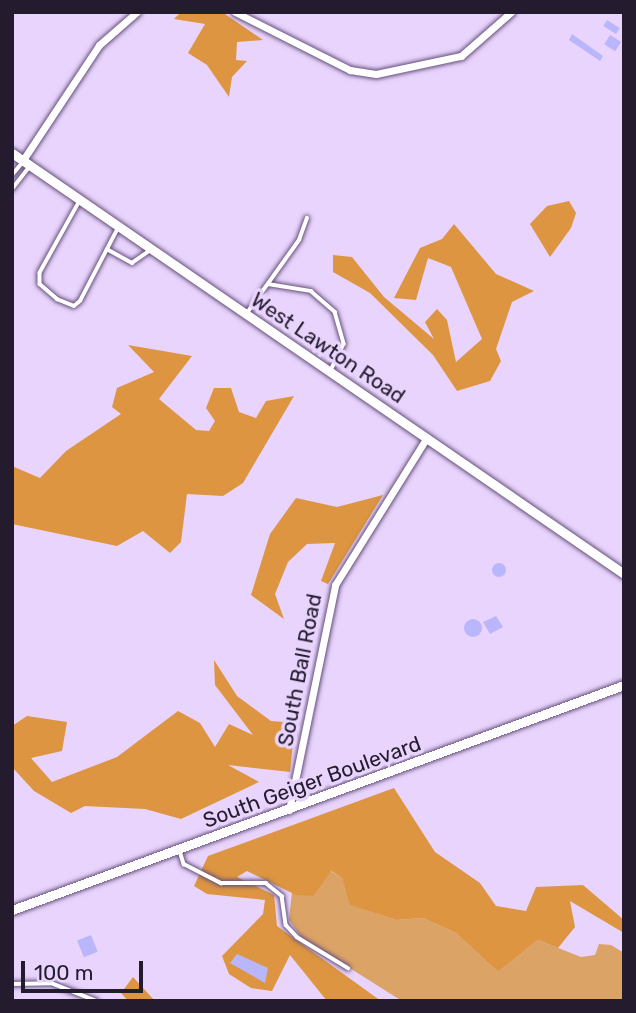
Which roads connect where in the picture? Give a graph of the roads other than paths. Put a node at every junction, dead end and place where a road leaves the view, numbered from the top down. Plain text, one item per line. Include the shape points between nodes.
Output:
1 (137, 12) edge
2 (234, 12) edge
3 (511, 12) edge
4 (12, 153) edge
5 (27, 163) junction
6 (12, 175) edge
7 (12, 189) edge
8 (81, 200) junction
9 (307, 218) dead end
10 (118, 225) junction
11 (152, 248) junction
12 (107, 249) junction
13 (268, 284) junction
14 (247, 313) junction
15 (331, 371) junction
16 (427, 437) junction
17 (624, 573) edge
18 (624, 685) edge
19 (289, 810) junction
20 (179, 849) junction
21 (12, 910) edge
22 (348, 968) dead end
23 (12, 985) edge
24 (97, 1001) edge

1 - 5 street via 99,45
2 - 3 street via 350,70 376,74 453,60
4 - 5 street, West Lawton Road
5 - 6 lane
5 - 7 lane
5 - 8 street, West Lawton Road
8 - 10 street, West Lawton Road
8 - 12 lane via 45,258 40,284 74,306
9 - 13 lane
10 - 11 street, West Lawton Road
10 - 12 lane
11 - 12 lane via 132,263
11 - 14 street, West Lawton Road
13 - 14 lane
13 - 15 lane via 311,291 335,312 344,344
14 - 15 street, West Lawton Road
15 - 16 street, West Lawton Road
16 - 17 street, West Lawton Road
16 - 19 street, South Ball Road via 335,584
18 - 19 street, South Geiger Boulevard
19 - 20 street, South Geiger Boulevard
20 - 21 street, South Geiger Boulevard
20 - 22 lane via 184,864 220,883 266,883 282,896 286,925 296,937
23 - 24 lane via 51,984

